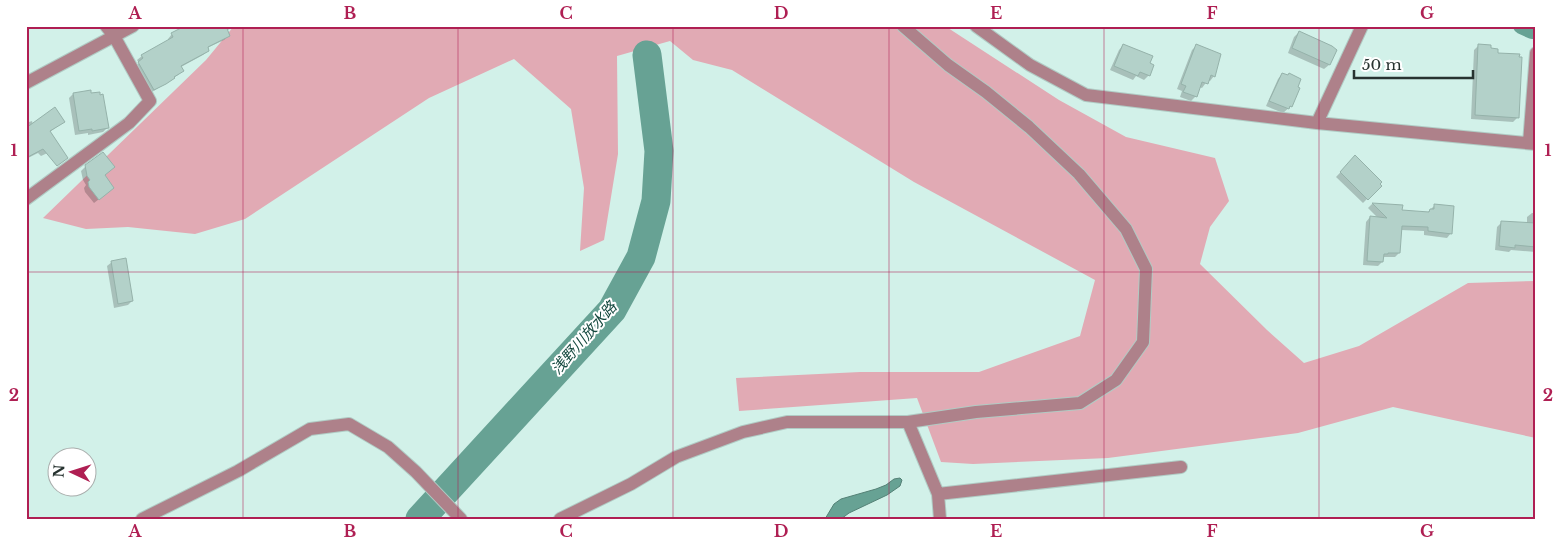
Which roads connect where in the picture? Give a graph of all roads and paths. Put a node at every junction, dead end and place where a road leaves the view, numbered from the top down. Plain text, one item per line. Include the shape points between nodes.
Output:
1 (133, 26) edge
2 (903, 26) edge
3 (976, 26) edge
4 (1362, 26) edge
5 (110, 31) edge
6 (1536, 53) edge
7 (26, 82) edge
8 (1317, 123) junction
9 (1532, 143) edge
10 (26, 199) edge
11 (908, 422) junction
12 (1181, 467) dead end
13 (938, 494) junction
14 (142, 519) edge
15 (461, 519) edge
16 (560, 519) edge
17 (940, 519) edge

1 - 5 street
2 - 11 street via 1029,127 1079,174 1126,229 1146,269 1143,342 1116,380 1080,403
3 - 8 street via 1030,65 1086,95
4 - 8 street
5 - 7 street
5 - 10 street via 150,101 121,128
6 - 9 street
8 - 9 street
11 - 13 street
11 - 16 street via 787,422 742,432 676,458
12 - 13 street
13 - 17 street
14 - 15 street via 238,471 310,429 349,424 388,447

